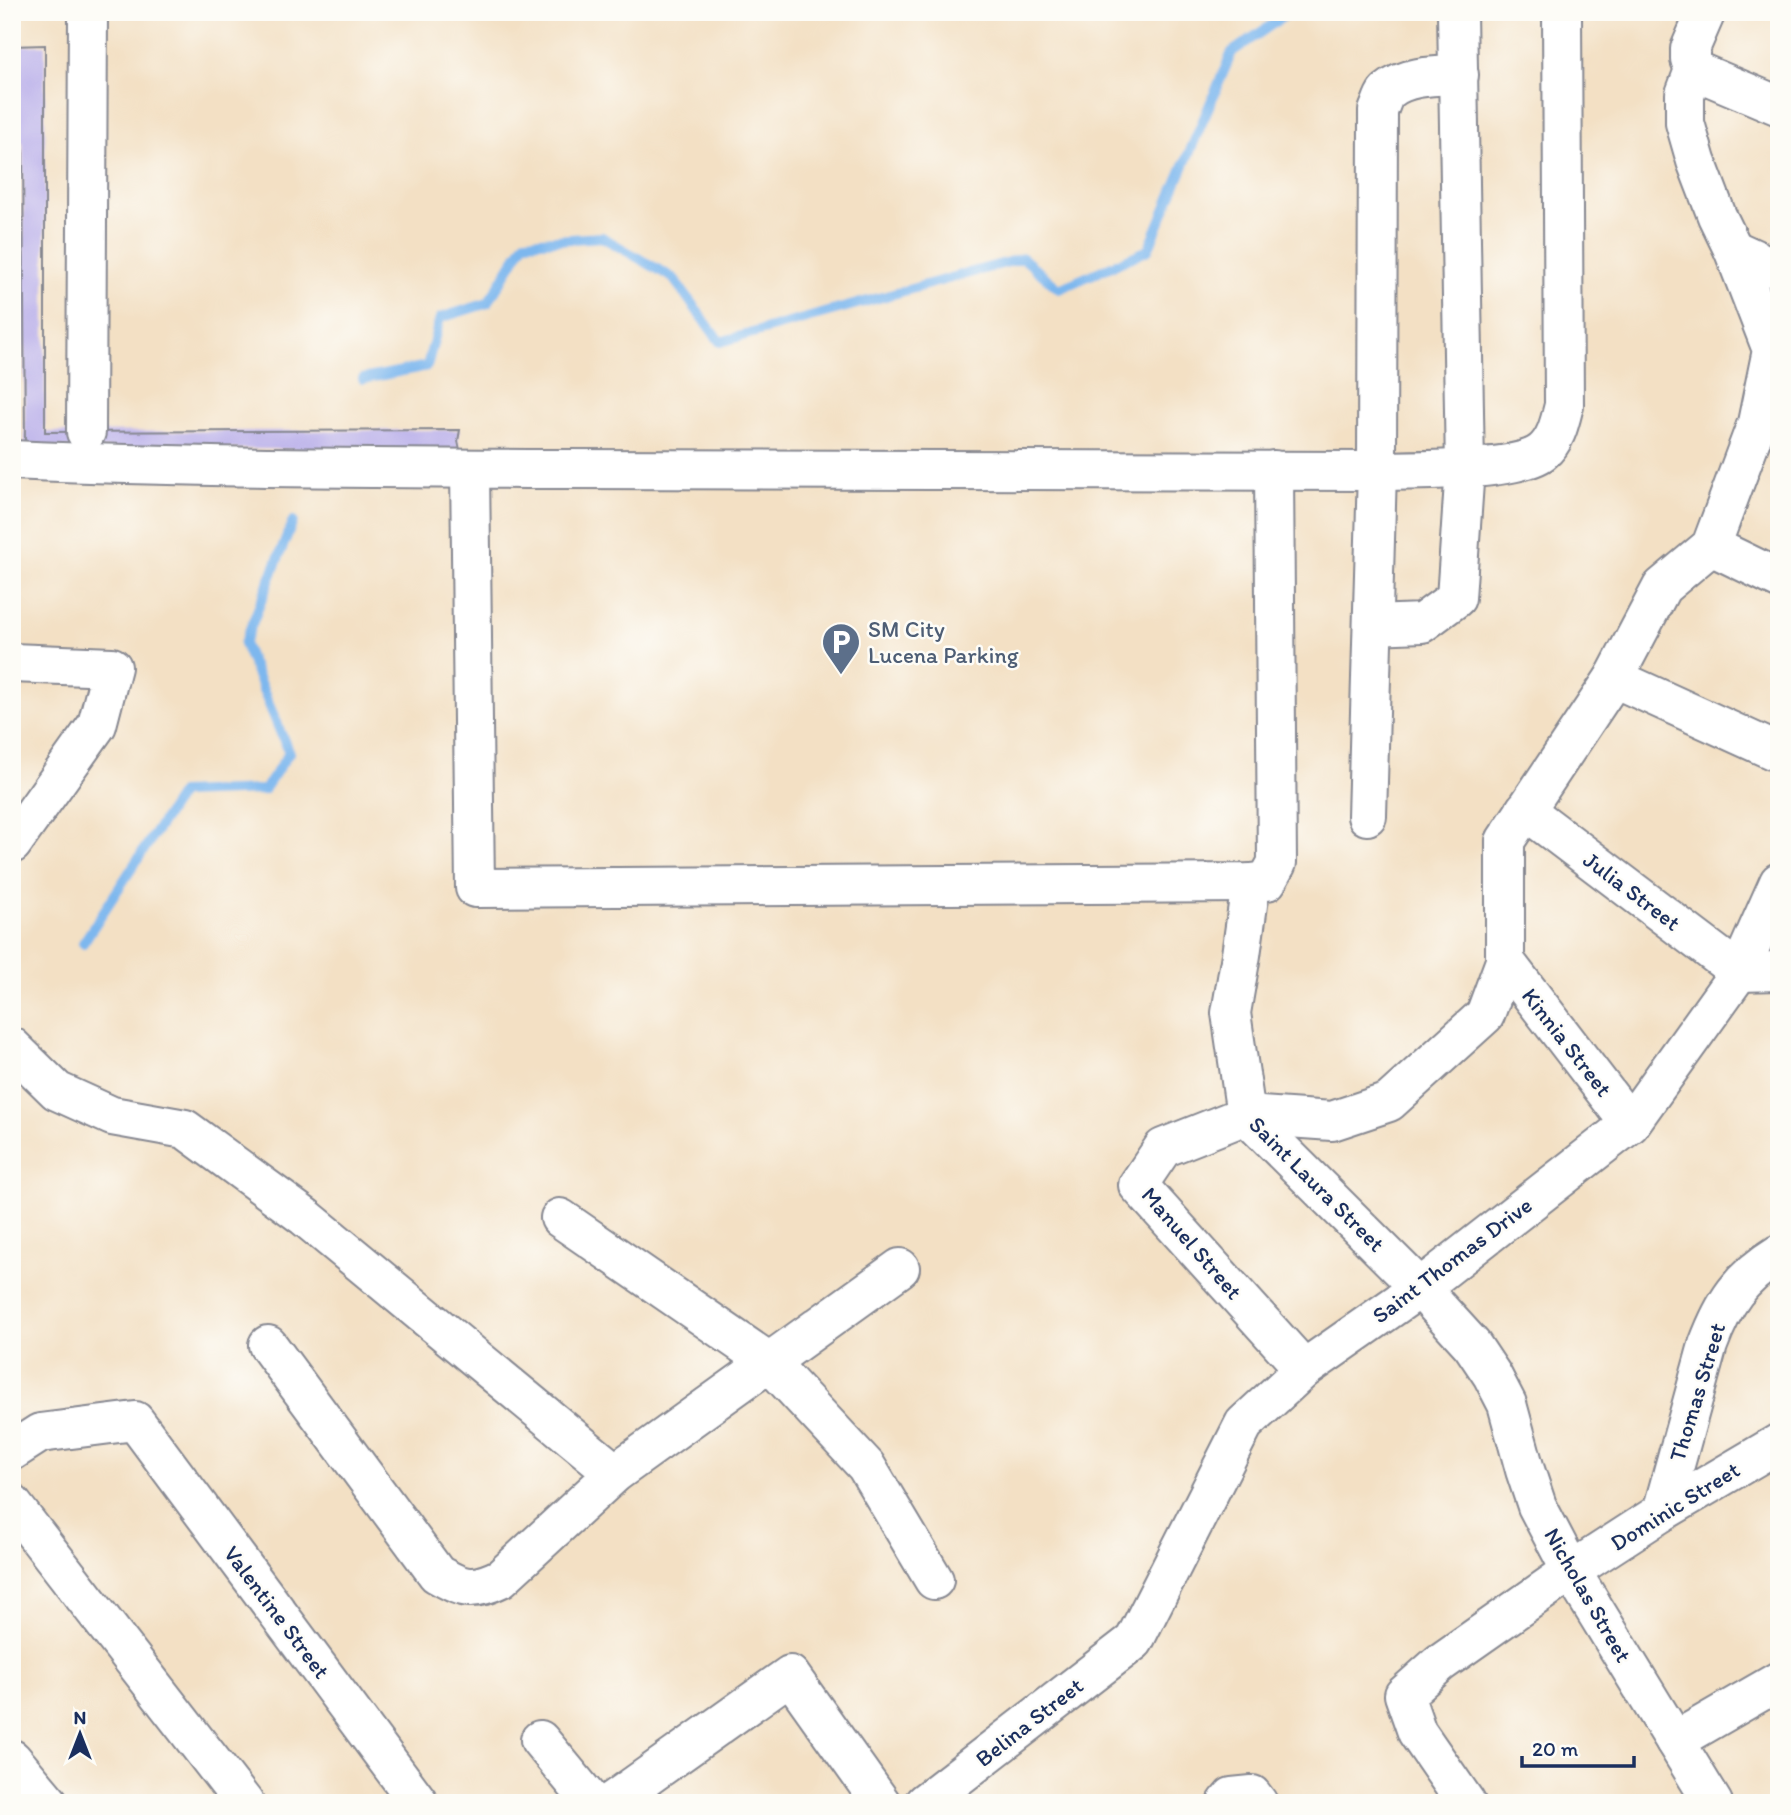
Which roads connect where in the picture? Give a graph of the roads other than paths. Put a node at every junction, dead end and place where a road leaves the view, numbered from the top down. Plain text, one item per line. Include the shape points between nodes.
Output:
1 (88, 12) edge
2 (1457, 12) edge
3 (1562, 12) edge
4 (1706, 12) edge
5 (1694, 70) junction
6 (1459, 75) junction
7 (1779, 106) edge
8 (1733, 249) junction
9 (1779, 270) edge
10 (1768, 427) edge
11 (86, 448) junction
12 (12, 460) edge
13 (1465, 468) junction
14 (470, 469) junction
15 (1274, 470) junction
16 (1377, 471) junction
17 (1711, 546) junction
18 (1779, 579) edge
19 (1373, 625) junction
20 (12, 663) edge
21 (1614, 678) junction
22 (1779, 753) edge
23 (1525, 810) junction
24 (1367, 816) dead end
25 (12, 844) edge
26 (1779, 882) edge
27 (1251, 883) junction
28 (1505, 961) junction
29 (1779, 971) edge
30 (1739, 972) junction
31 (12, 1047) edge
32 (1246, 1115) junction
33 (1630, 1124) junction
34 (560, 1218) dead end
35 (1779, 1254) edge
36 (900, 1268) dead end
37 (1420, 1288) junction
38 (268, 1345) dead end
39 (769, 1362) junction
40 (1304, 1369) junction
41 (1492, 1375) joint
42 (1779, 1443) edge
43 (12, 1451) edge
44 (615, 1473) junction
45 (12, 1504) edge
46 (1662, 1512) junction
47 (1571, 1571) junction
48 (934, 1580) dead end
49 (1135, 1641) joint
50 (1779, 1681) edge
51 (540, 1740) dead end
52 (1675, 1741) junction
53 (12, 1759) edge
54 (49, 1803) edge
55 (244, 1803) edge
56 (419, 1803) edge
57 (592, 1803) edge
58 (610, 1803) edge
59 (881, 1803) edge
60 (924, 1803) edge
61 (1227, 1803) edge
62 (1258, 1803) edge
63 (1466, 1803) edge
64 (1713, 1803) edge

1 - 11 street
2 - 6 street
3 - 13 street via 1564,405 1557,432 1542,452 1520,463
4 - 5 street via 1690,49
5 - 7 street
5 - 8 street via 1685,94 1685,123
6 - 13 street
6 - 16 street via 1402,83 1386,92 1378,111
8 - 9 street
8 - 10 street via 1772,349
10 - 17 street
11 - 12 street
11 - 14 street
13 - 16 street
13 - 19 street via 1456,598 1422,623
14 - 15 street
14 - 27 street via 475,888
15 - 16 street
15 - 27 street via 1277,863 1268,881
16 - 19 street
17 - 18 street
17 - 21 street via 1662,587
19 - 24 street
20 - 25 street via 112,667 97,725
21 - 22 street
21 - 23 street
23 - 28 street via 1505,841
23 - 30 street, Julia Street
26 - 30 street, Saint Thomas Drive
27 - 32 street, Saint Laura Street via 1231,1013
28 - 32 street via 1485,1015 1389,1102 1332,1121
28 - 33 street, Kinnia Street
29 - 30 street
30 - 33 street, Saint Thomas Drive
31 - 44 street via 57,1091 112,1116 185,1129 305,1217
32 - 37 street, Saint Laura Street
32 - 40 street, Manuel Street via 1163,1148 1138,1185
33 - 37 street, Saint Thomas Drive
34 - 39 street
35 - 46 street, Thomas Street via 1757,1267 1717,1319
36 - 39 street
37 - 40 street, Saint Thomas Drive
37 - 41 street, Saint Laura Street via 1472,1345
38 - 44 street via 436,1574 459,1586 482,1587 501,1578
39 - 44 street
39 - 48 street via 866,1466
40 - 49 street, Saint Thomas Drive via 1244,1424
41 - 47 street, Nicholas Street via 1507,1404 1537,1506
42 - 46 street, Dominic Street
43 - 56 street, Valentine Street via 40,1433 135,1421
45 - 55 street
46 - 47 street, Dominic Street
47 - 52 street, Nicholas Street
47 - 63 street, Dominic Street via 1404,1695 1417,1732
49 - 60 street, Belina Street
50 - 52 street
51 - 57 street
52 - 64 street, Nicholas Street
53 - 54 street
58 - 59 street via 790,1675
61 - 62 street via 1232,1797 1252,1795

